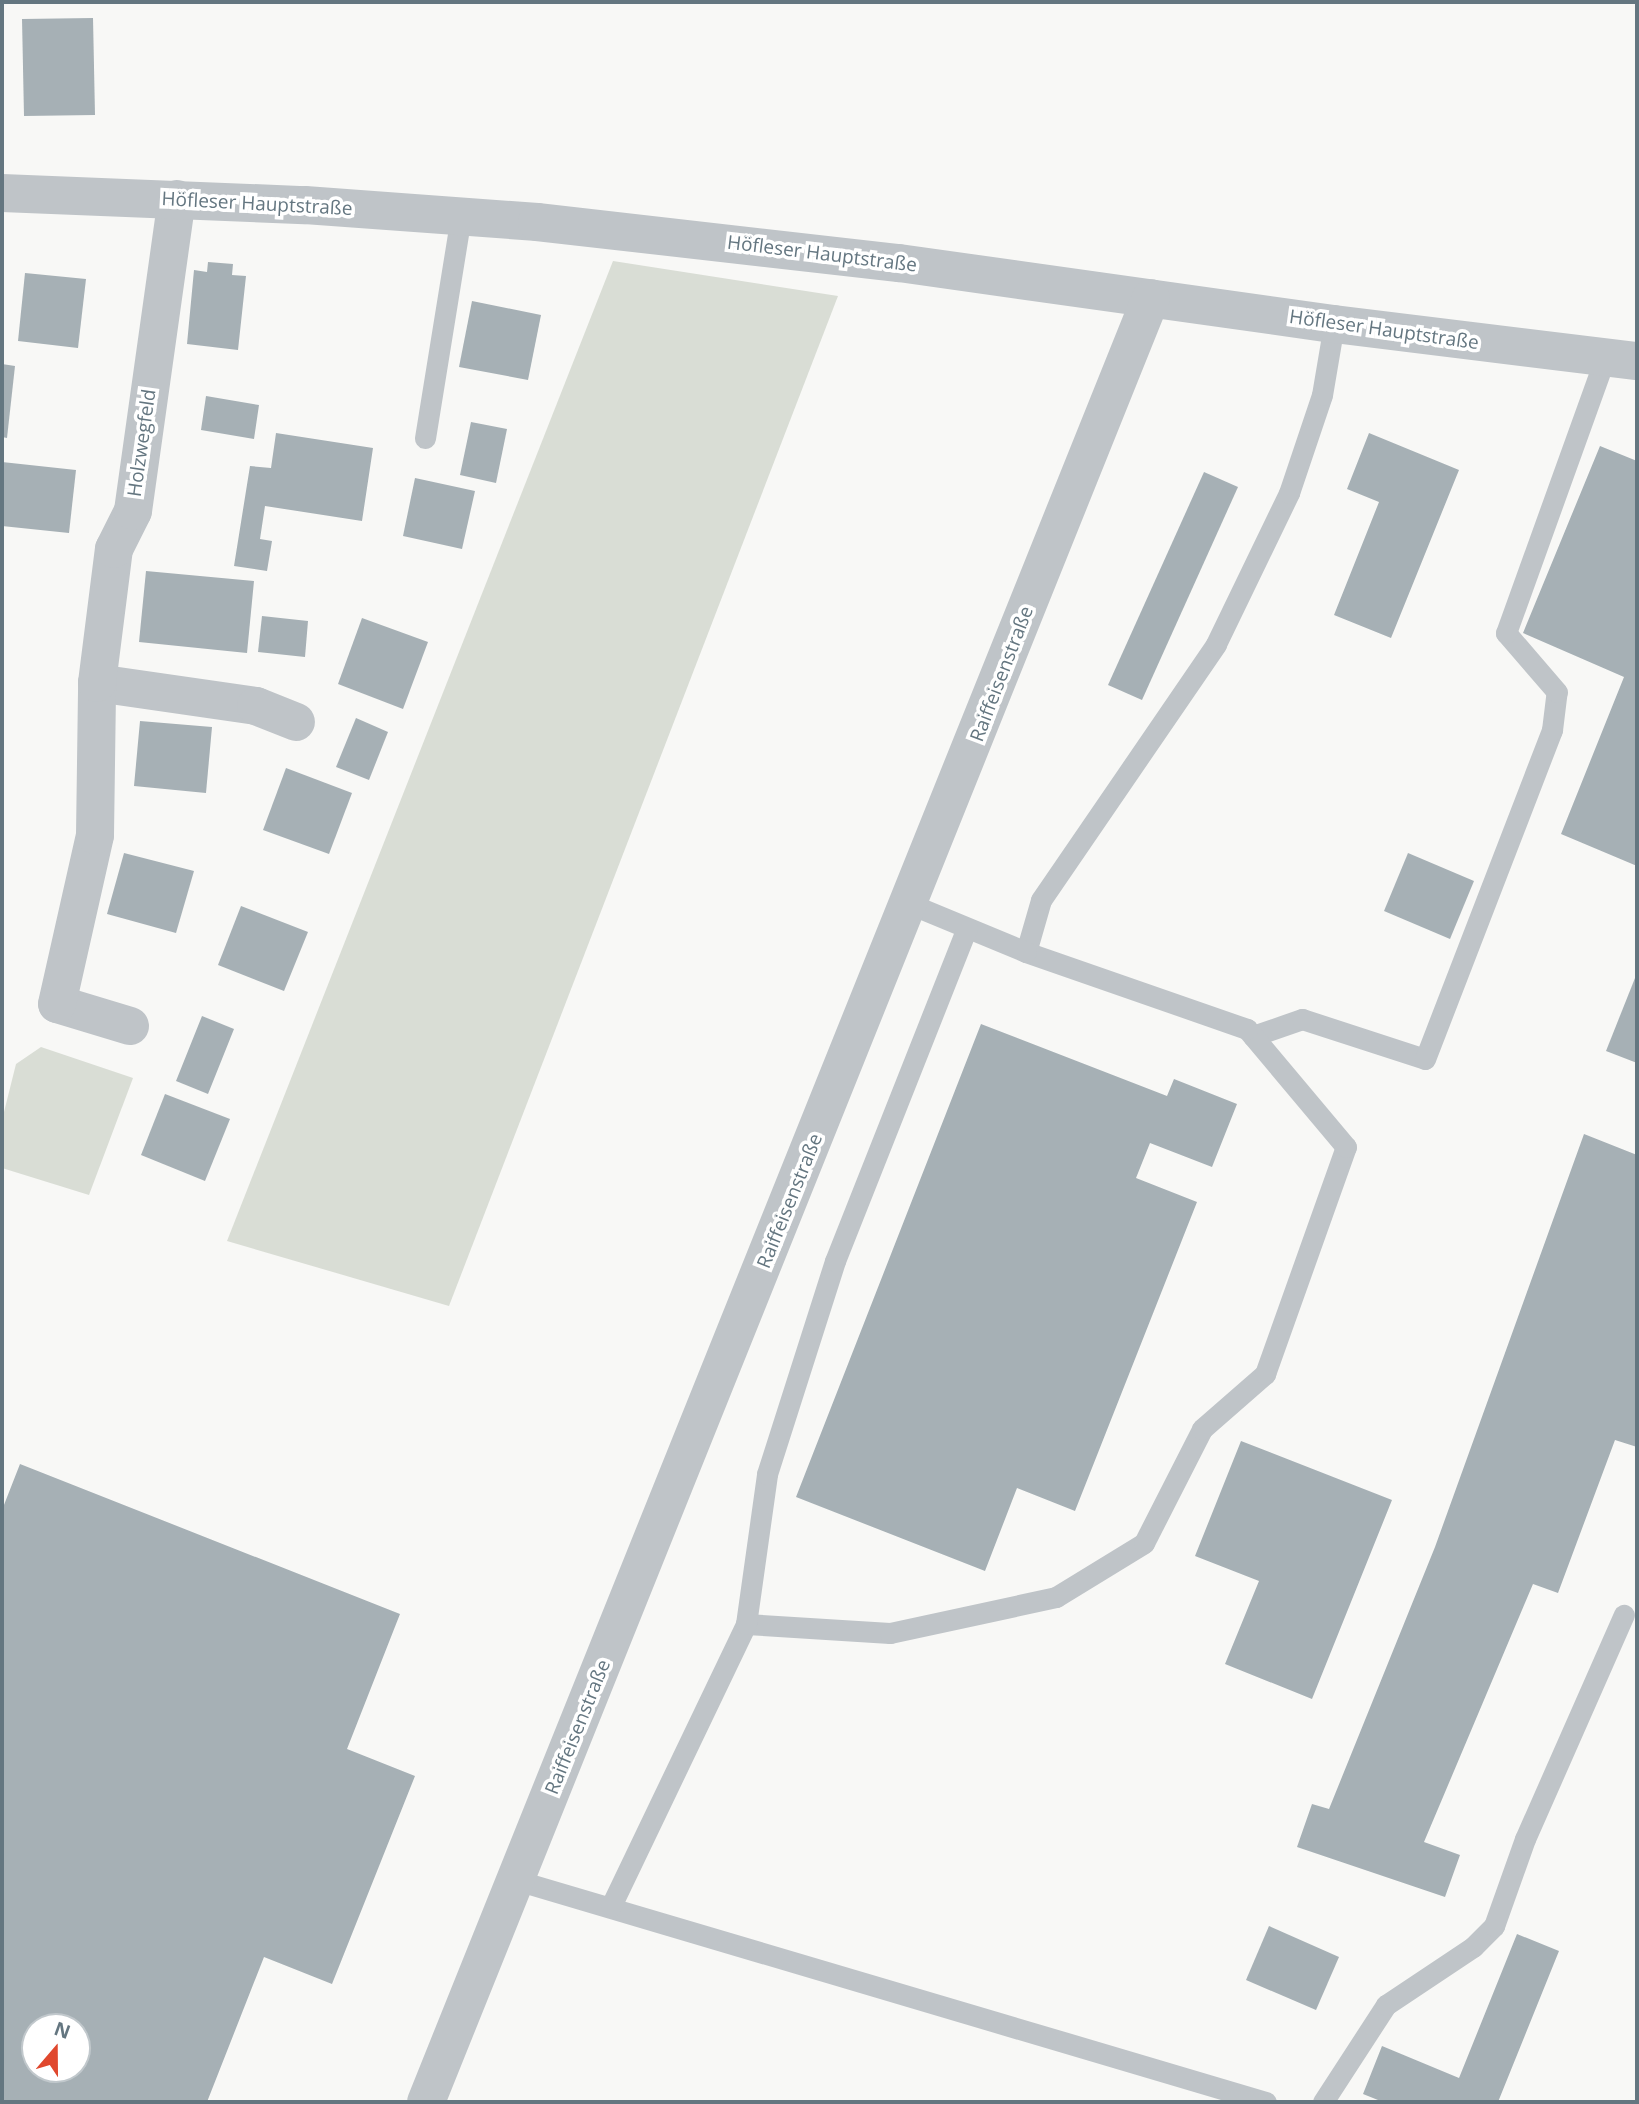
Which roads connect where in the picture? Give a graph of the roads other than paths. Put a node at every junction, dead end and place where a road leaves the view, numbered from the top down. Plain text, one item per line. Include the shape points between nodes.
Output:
1 (2, 193) edge
2 (177, 199) junction
3 (461, 216) junction
4 (1152, 298) junction
5 (1334, 324) junction
6 (1621, 360) edge
7 (425, 438) dead end
8 (97, 683) junction
9 (296, 722) dead end
10 (911, 904) junction
11 (967, 928) junction
12 (1026, 952) junction
13 (130, 1026) dead end
14 (1253, 1036) junction
15 (1624, 1615) dead end
16 (746, 1624) junction
17 (516, 1880) junction
18 (611, 1906) junction
19 (426, 2102) edge
20 (1265, 2102) edge
21 (1322, 2102) edge

1 - 2 street, Höfleser Hauptstraße
2 - 3 street, Höfleser Hauptstraße
2 - 8 street, Holzwegfeld via 133,510 114,549
3 - 4 street, Höfleser Hauptstraße via 899,263
3 - 7 lane
4 - 5 street, Höfleser Hauptstraße
4 - 10 street, Raiffeisenstraße
5 - 6 street, Höfleser Hauptstraße
5 - 12 lane via 1322,395 1289,493 1216,645 1041,900
6 - 14 lane via 1506,633 1557,692 1552,730 1425,1059 1302,1019
8 - 9 street via 256,706
8 - 13 street, Holzwegfeld via 94,835 57,1004
10 - 11 lane
10 - 17 street, Raiffeisenstraße
11 - 12 lane
11 - 16 lane via 835,1261 767,1474
12 - 14 lane via 1247,1029
14 - 16 lane via 1346,1147 1265,1374 1202,1429 1144,1543 1056,1597 890,1633
15 - 21 lane via 1525,1839 1494,1926 1473,1948 1386,2005
16 - 18 lane
17 - 18 lane
17 - 19 street, Raiffeisenstraße
18 - 20 lane

